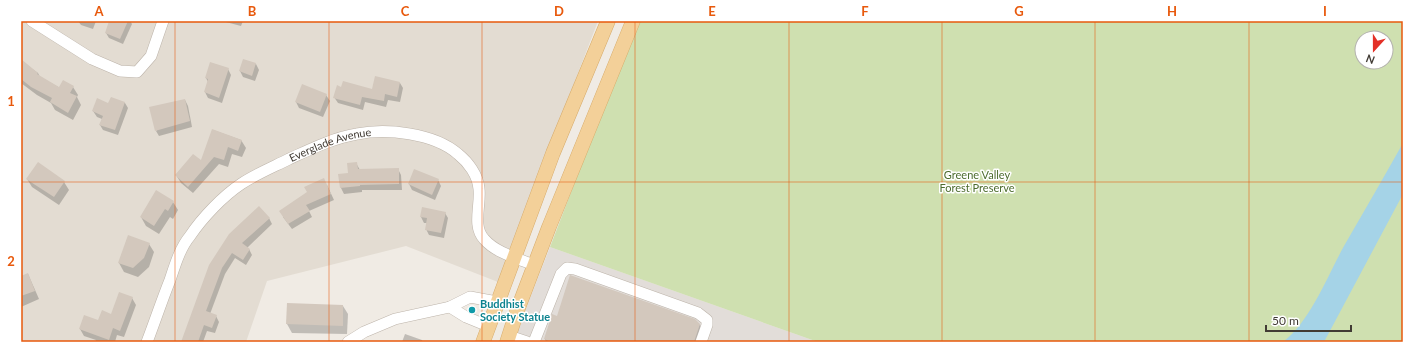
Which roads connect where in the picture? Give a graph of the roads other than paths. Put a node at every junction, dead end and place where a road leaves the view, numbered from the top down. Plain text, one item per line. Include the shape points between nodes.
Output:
1 (32, 21) edge
2 (163, 21) edge
3 (608, 21) edge
4 (633, 21) edge
5 (514, 257) junction
6 (534, 265) junction
7 (497, 302) junction
8 (450, 307) junction
9 (488, 326) junction
10 (508, 339) edge
11 (147, 342) edge
12 (348, 342) edge
13 (483, 342) edge
14 (527, 342) edge
15 (534, 342) edge
16 (700, 342) edge

1 - 2 street via 92,59 120,72 137,72 150,56
3 - 5 main road via 553,153
4 - 6 main road
5 - 6 street, Everglade Avenue
5 - 7 main road
5 - 11 street, Everglade Avenue via 493,247 483,238 478,222 480,199 477,178 459,154 424,137 388,133 358,134 315,147 262,172 240,185 221,201 189,237 182,249
6 - 10 main road
7 - 8 street via 470,297
7 - 9 main road
8 - 9 street
8 - 12 street via 395,319
9 - 13 main road
10 - 14 street
15 - 16 street via 561,274 568,268 698,313 707,320

